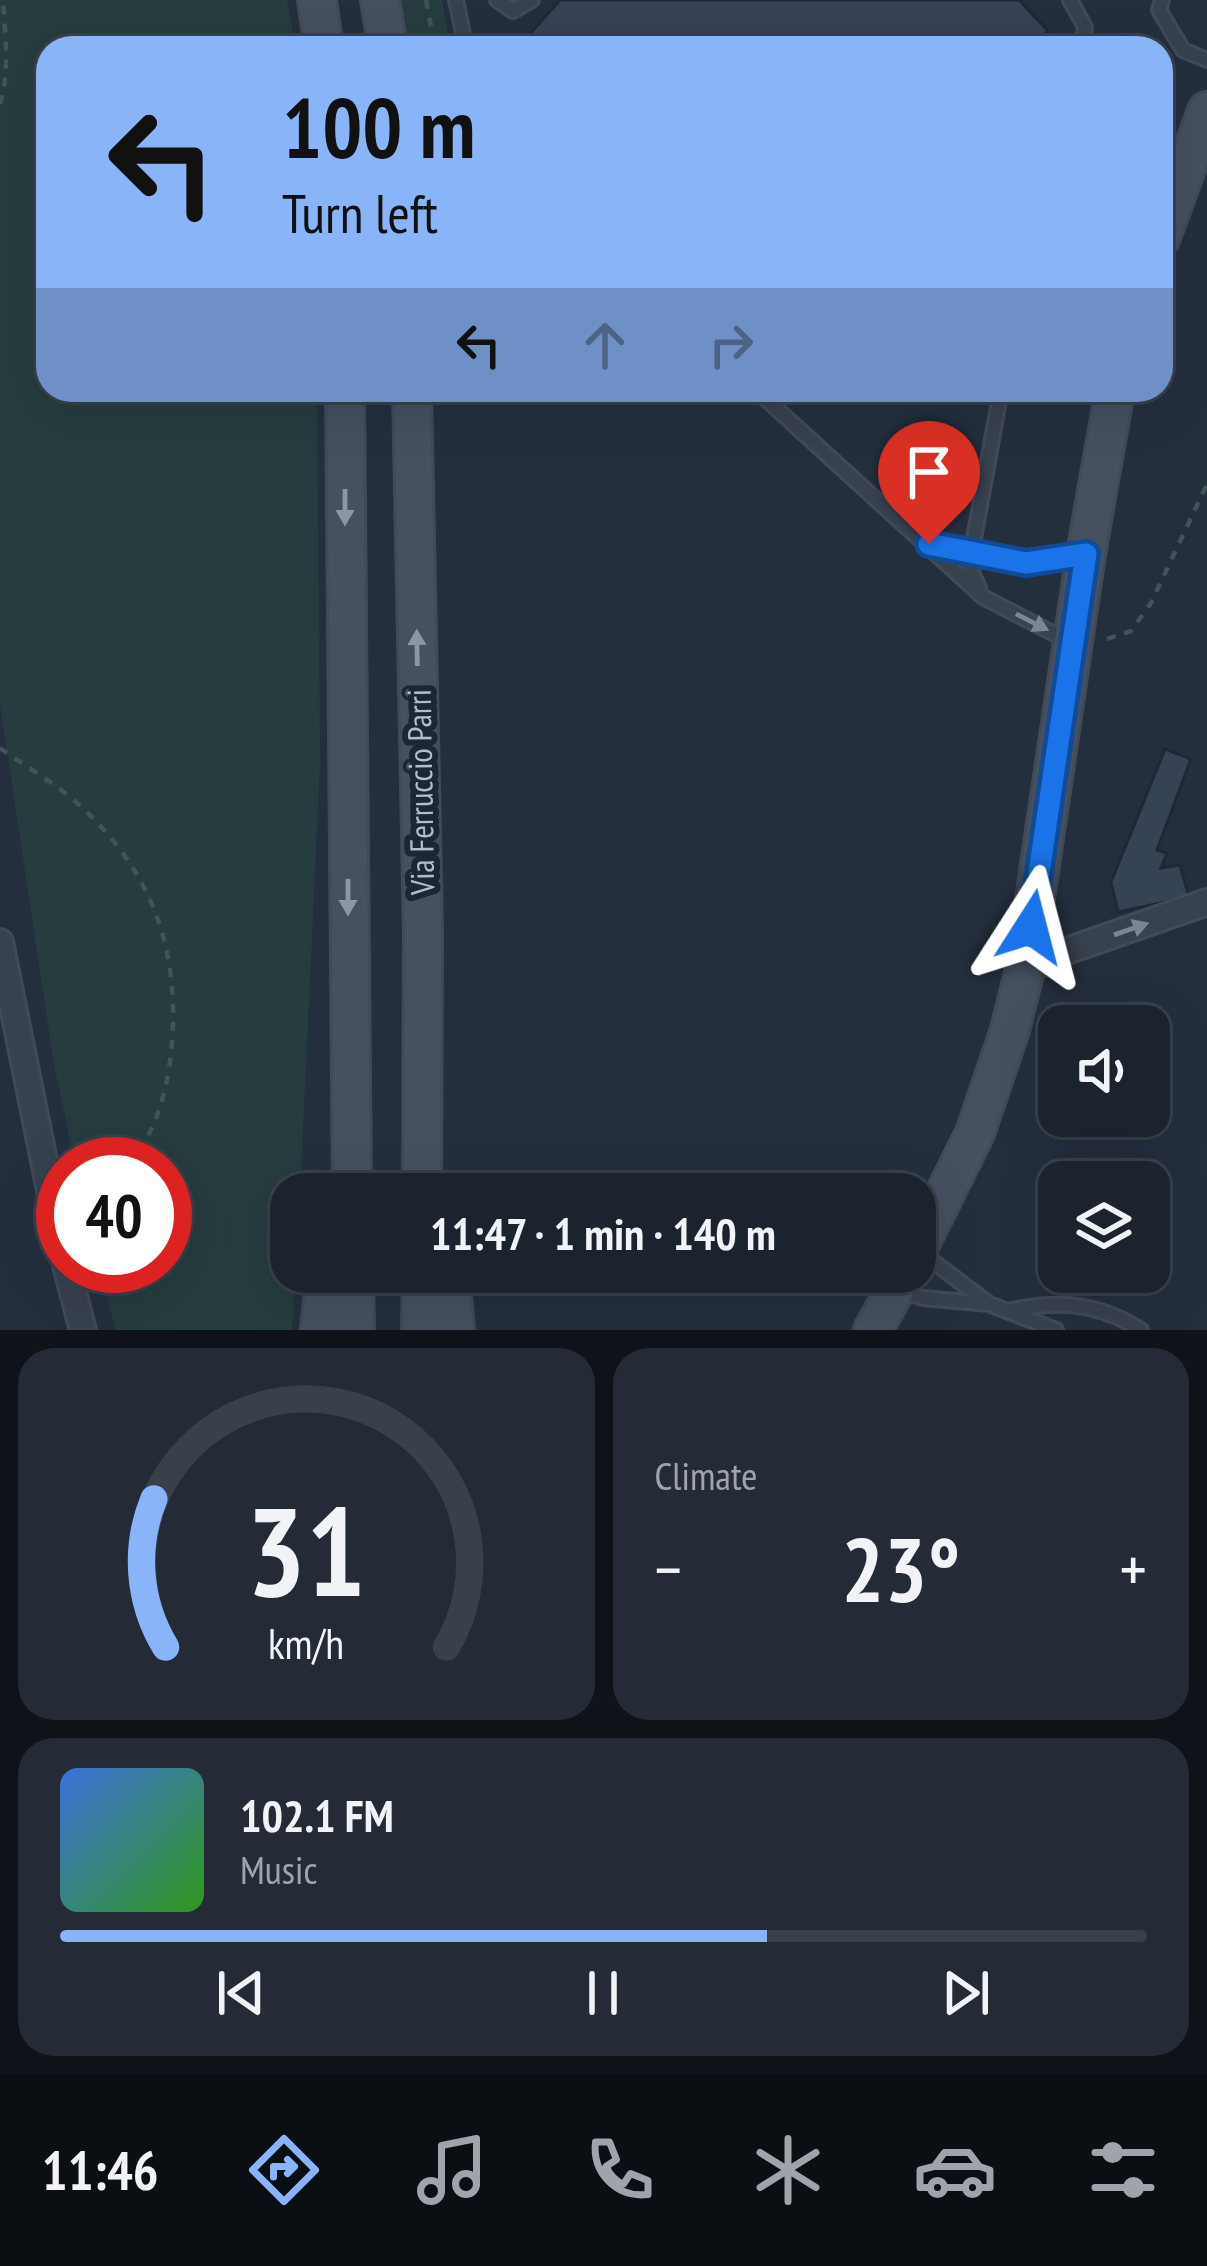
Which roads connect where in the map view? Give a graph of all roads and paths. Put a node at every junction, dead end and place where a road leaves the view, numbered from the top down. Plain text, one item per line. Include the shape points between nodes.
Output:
1 (3, 0) edge
2 (317, 0) edge
3 (380, 0) edge
4 (426, 0) edge
5 (456, 0) edge
6 (466, 0) edge
7 (497, 0) edge
8 (532, 0) edge
9 (1070, 0) edge
10 (1162, 0) edge
11 (461, 22) junction
12 (322, 36) edge
13 (386, 36) edge
14 (433, 36) edge
15 (464, 36) edge
16 (1084, 36) edge
17 (1207, 59) edge
18 (0, 104) edge
19 (1207, 111) edge
20 (1173, 204) edge
21 (344, 402) edge
22 (412, 402) edge
23 (769, 402) edge
24 (999, 402) edge
25 (1113, 402) edge
26 (1207, 484) edge
27 (929, 544) junction
28 (1086, 554) junction
29 (972, 555) junction
30 (983, 597) junction
31 (1089, 646) junction
32 (0, 748) edge
33 (1207, 902) edge
34 (423, 933) junction
35 (0, 942) edge
36 (1039, 964) junction
37 (349, 1032) junction
38 (39, 1137) edge
39 (148, 1137) edge
40 (335, 1173) edge
41 (352, 1173) edge
42 (422, 1173) edge
43 (442, 1173) edge
44 (936, 1211) edge
45 (936, 1261) edge
46 (73, 1293) edge
47 (324, 1293) edge
48 (354, 1293) edge
49 (422, 1293) edge
50 (452, 1293) edge
51 (893, 1293) edge
52 (916, 1293) edge
53 (989, 1304) junction
54 (1010, 1310) junction
55 (83, 1330) edge
56 (320, 1330) edge
57 (355, 1330) edge
58 (422, 1330) edge
59 (455, 1330) edge
60 (873, 1330) edge
61 (1056, 1330) edge
62 (1141, 1330) edge

1 - 18 path
2 - 12 main road
3 - 13 main road
4 - 14 path
5 - 11 lane
6 - 11 lane
7 - 8 lane via 513,11
9 - 16 lane
10 - 17 lane via 1159,10 1183,50
11 - 15 lane
19 - 20 main road
21 -> 37 main road
34 -> 22 main road, Via Ferruccio Parri
23 - 27 lane
24 - 29 lane
25 - 28 main road
26 - 31 path via 1131,631
27 - 29 lane
27 - 30 lane
28 - 29 lane via 1026,563
28 - 31 main road
29 - 30 lane
30 -> 31 lane
31 - 36 main road
32 - 39 path via 75,801 112,840 166,936 173,984 166,1096
36 -> 33 street
34 - 42 main road, Via Ferruccio Parri
34 - 43 main road
35 - 38 street
36 - 44 main road
37 - 40 main road
37 - 41 main road
45 - 53 lane
46 - 55 street
47 - 56 main road
48 - 57 main road
49 - 58 main road
50 - 59 main road
51 - 60 main road
52 - 53 lane
53 - 54 lane
54 - 61 lane
54 - 62 lane via 1081,1305

